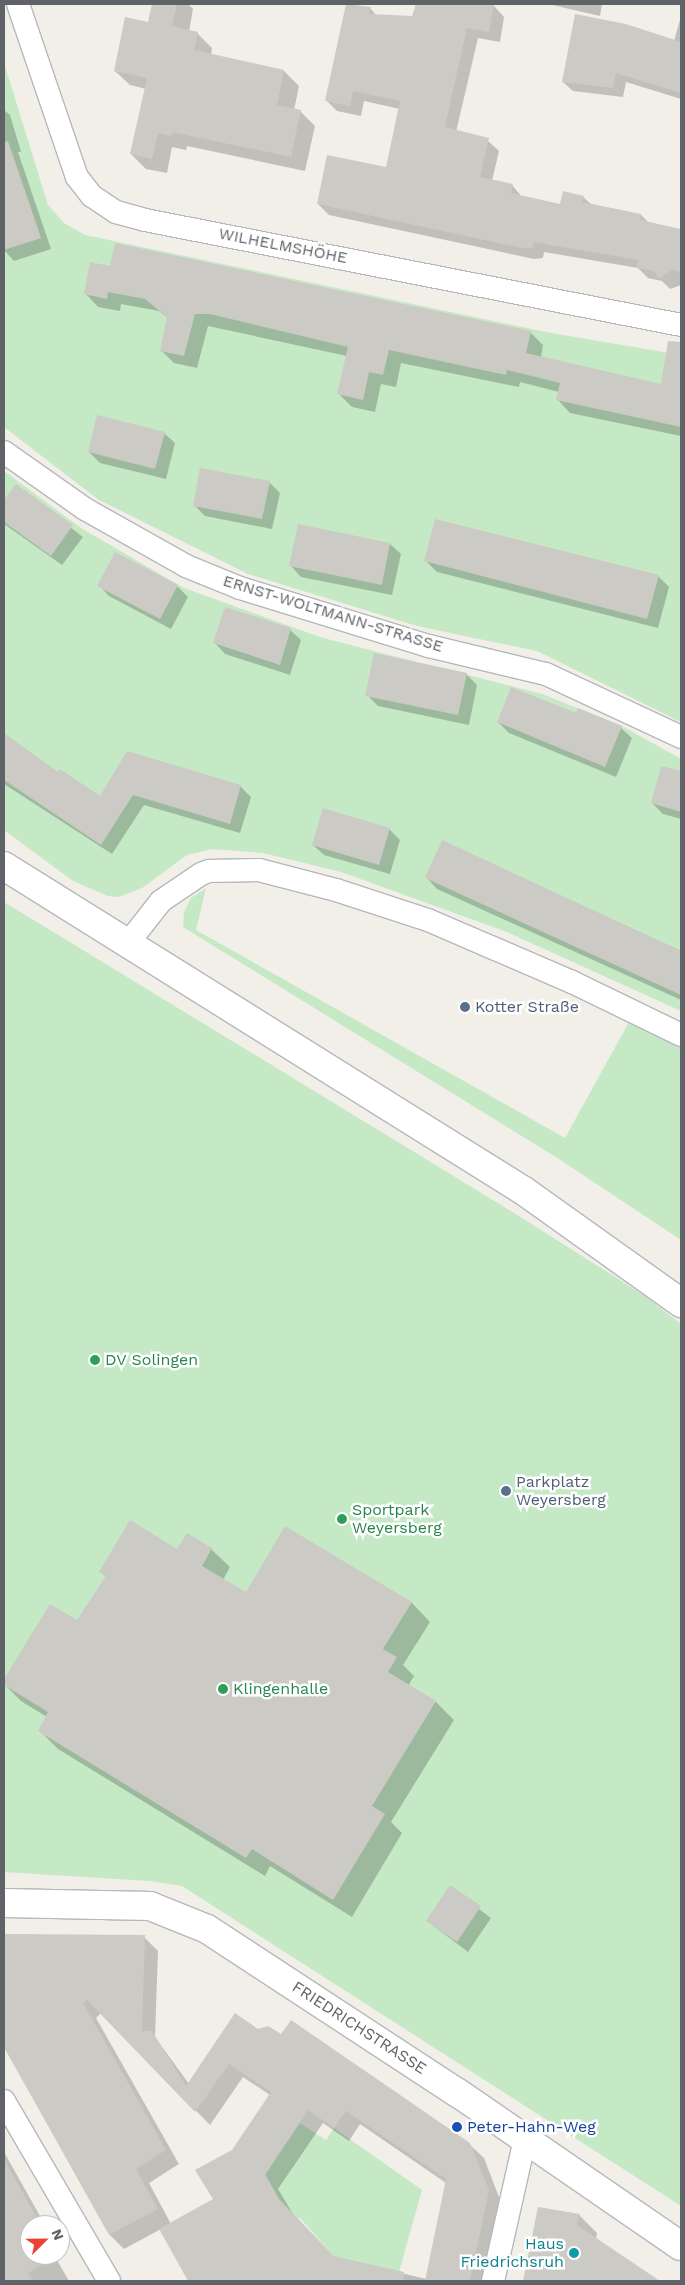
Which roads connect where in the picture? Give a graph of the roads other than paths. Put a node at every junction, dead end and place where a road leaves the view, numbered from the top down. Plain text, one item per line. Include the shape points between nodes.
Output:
1 (18, 4) edge
2 (681, 325) edge
3 (4, 452) edge
4 (681, 737) edge
5 (4, 866) edge
6 (128, 943) junction
7 (681, 1035) edge
8 (681, 1303) edge
9 (4, 1903) edge
10 (4, 2100) edge
11 (525, 2138) junction
12 (681, 2246) edge
13 (109, 2281) edge
14 (493, 2281) edge

1 - 2 street, WILHELMSHÖHE via 77,177 92,196 116,212
3 - 4 street, ERNST-WOLTMANN-STRASSE via 85,509 186,566 240,588 428,646 546,674
5 - 6 street
6 - 7 street via 161,901 201,874 209,870 258,870 336,890 428,920 572,982
6 - 8 street via 524,1191
9 - 11 street, FRIEDRICHSTRASSE via 150,1906 177,1915 207,1929
10 - 13 street
11 - 12 street, FRIEDRICHSTRASSE
11 - 14 street

